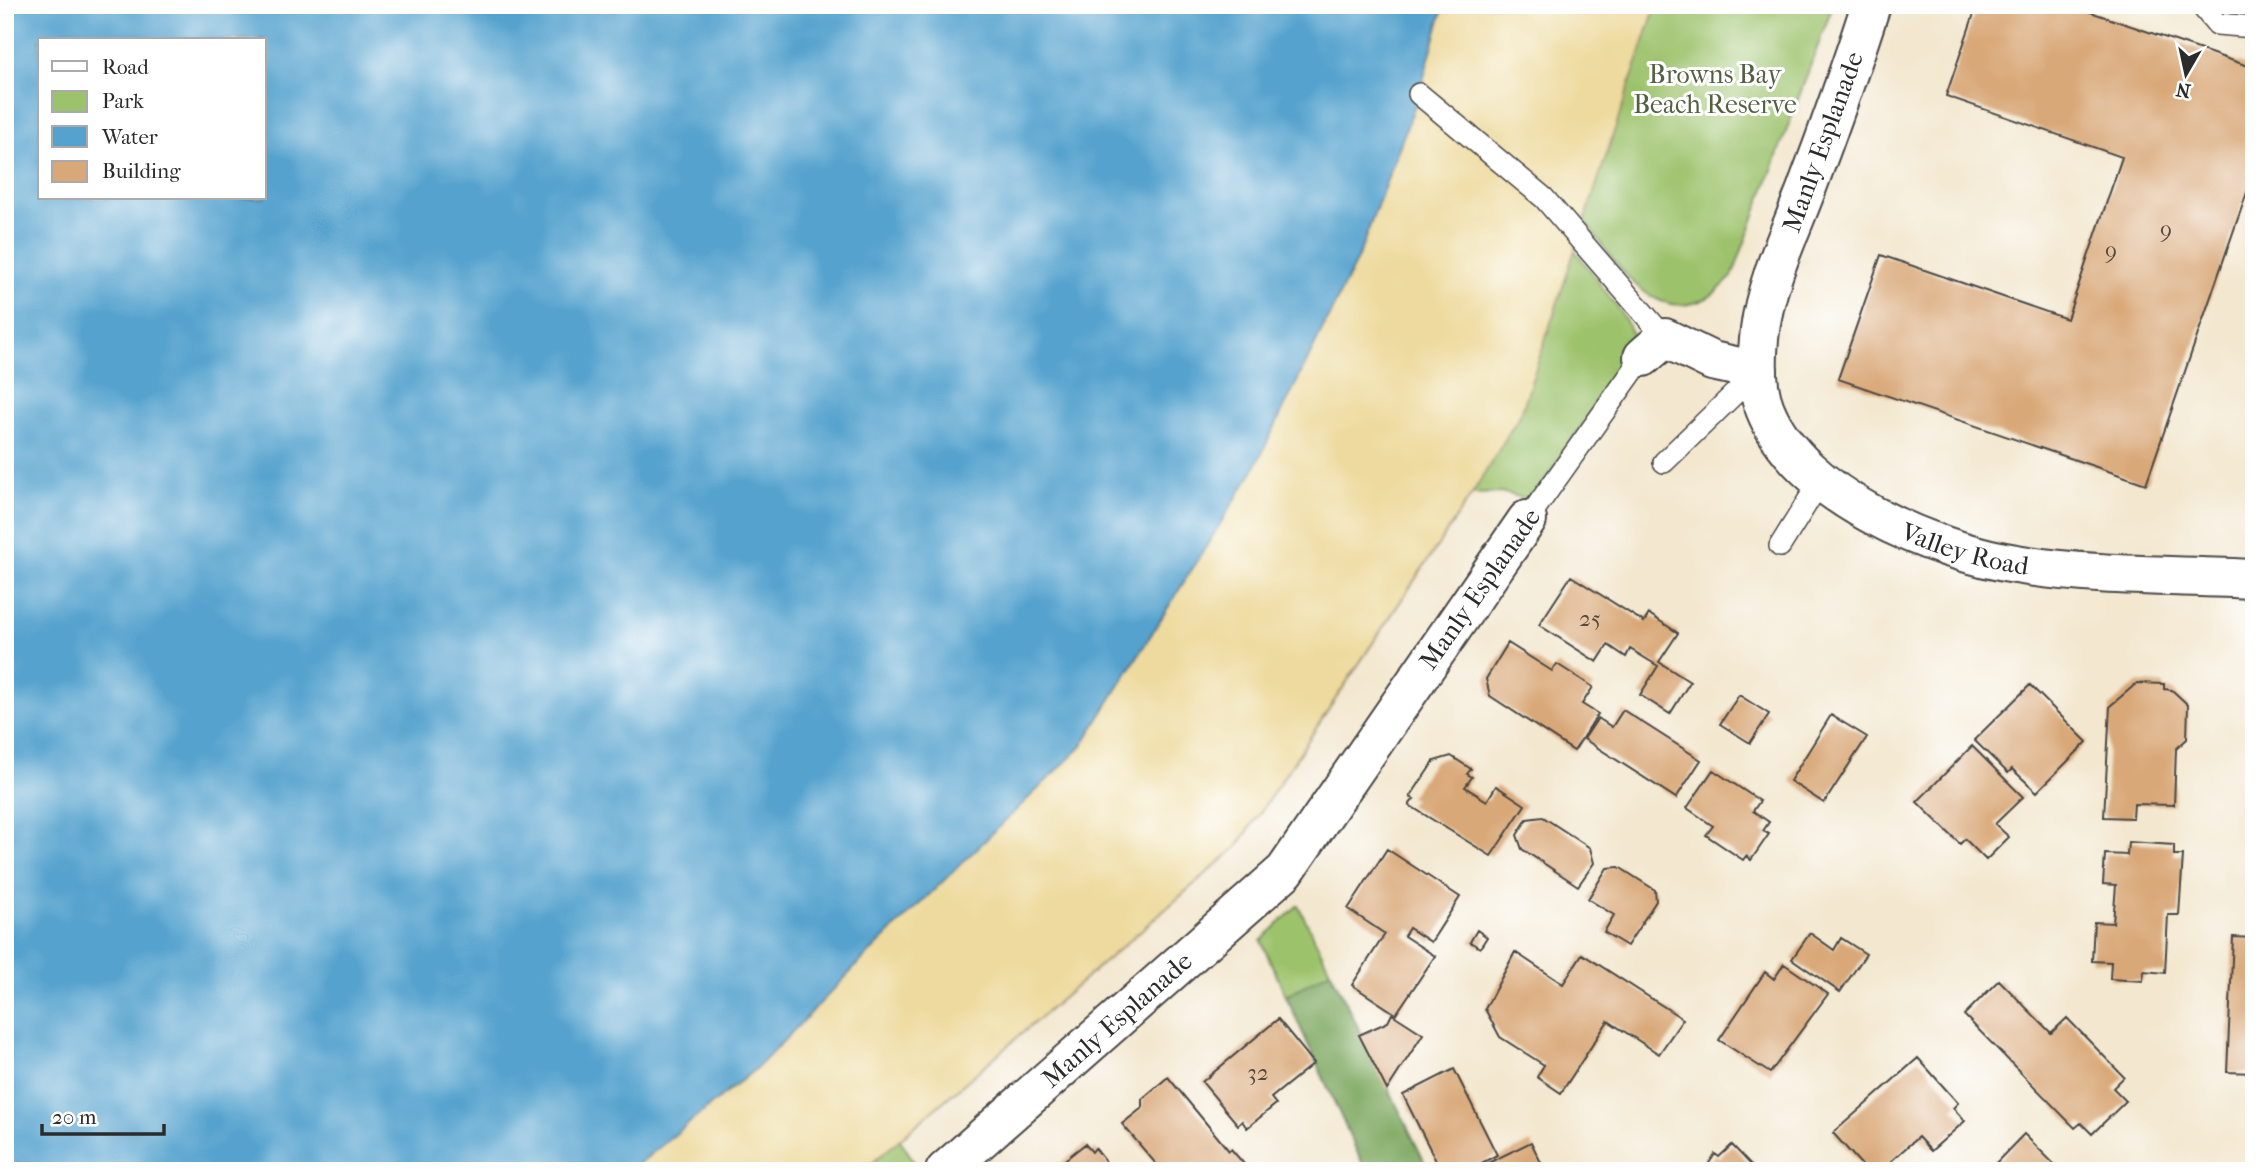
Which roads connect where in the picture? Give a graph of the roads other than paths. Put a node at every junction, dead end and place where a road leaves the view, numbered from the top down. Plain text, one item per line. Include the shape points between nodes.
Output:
1 (1871, 5) edge
2 (2201, 5) edge
3 (2254, 27) edge
4 (1419, 94) dead end
5 (1654, 347) junction
6 (1758, 371) junction
7 (1664, 462) dead end
8 (1821, 480) junction
9 (1527, 520) joint
10 (1780, 546) dead end
11 (2254, 579) edge
12 (945, 1171) edge

1 - 6 street, Manly Esplanade via 1772,280 1760,328
2 - 3 lane via 2217,24
4 - 5 lane via 1544,198
5 - 6 street
5 - 9 lane, Manly Esplanade
6 - 7 lane
6 - 8 street, Valley Road via 1771,422 1792,452
8 - 10 lane
8 - 11 street, Valley Road via 1906,531 2001,562
9 - 12 street, Manly Esplanade via 1285,871

